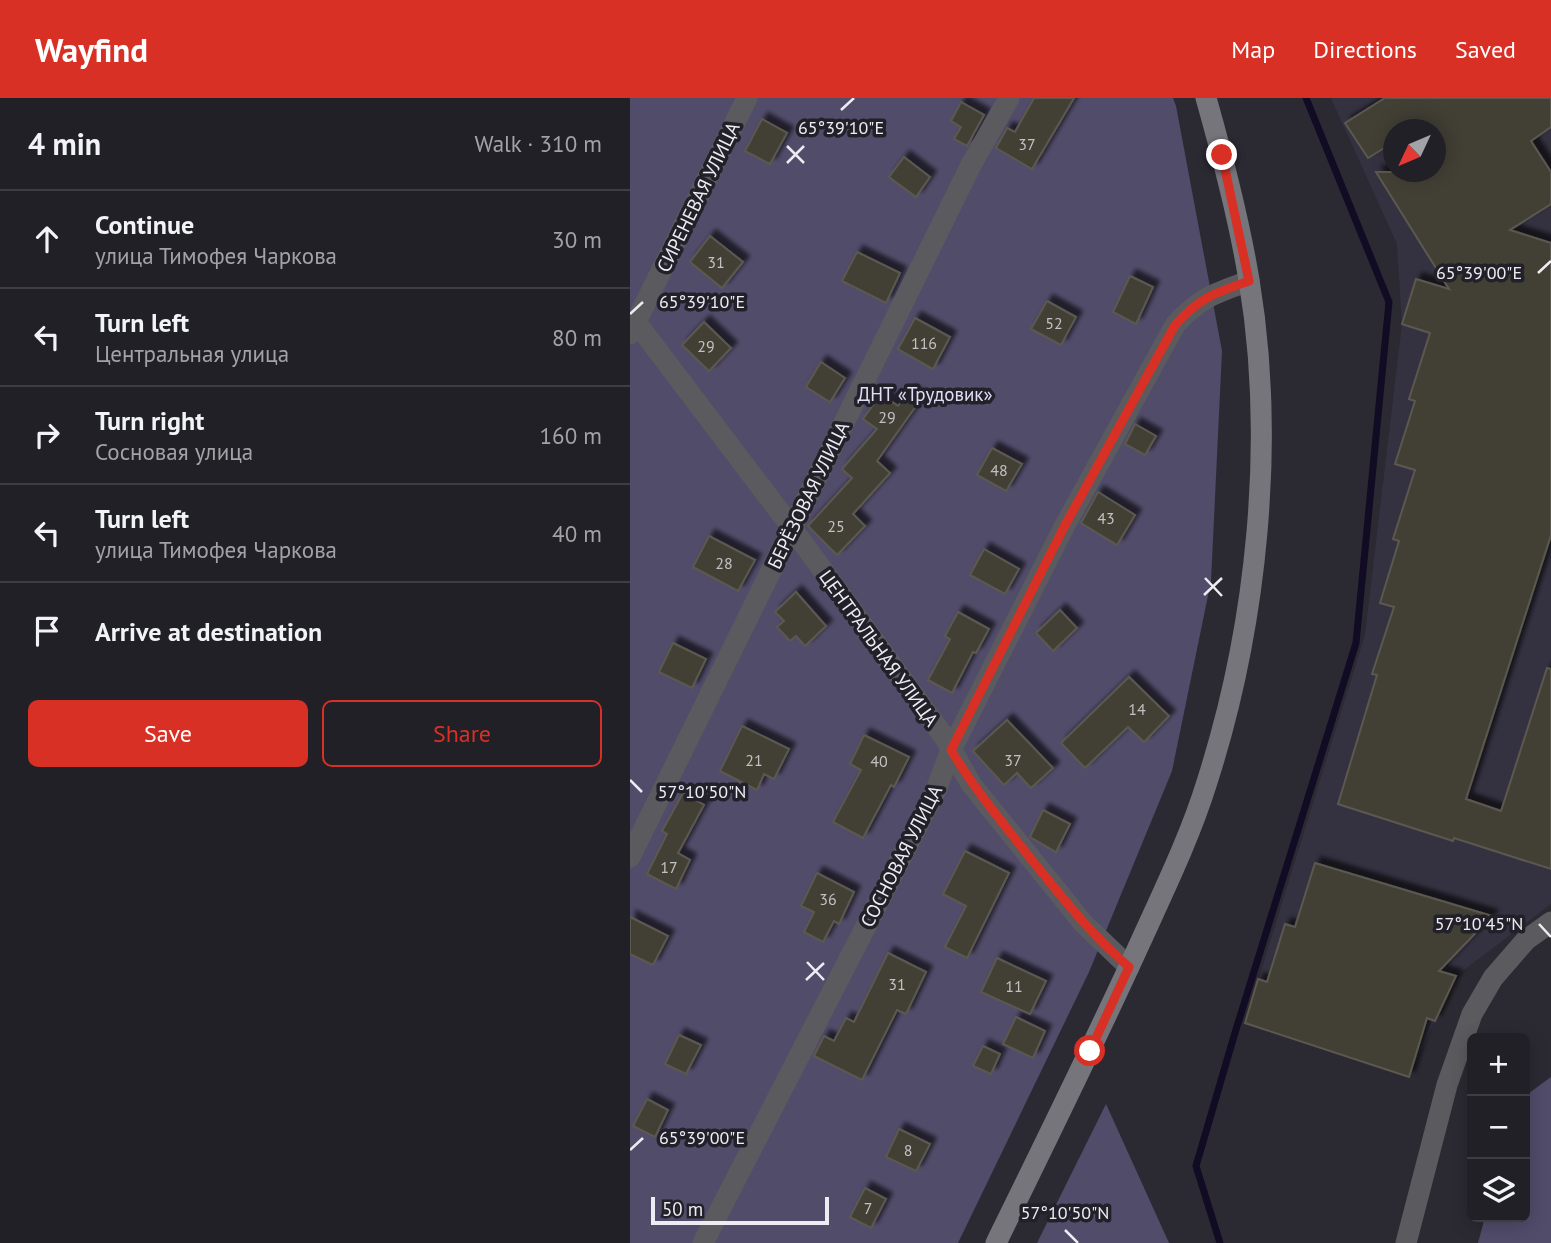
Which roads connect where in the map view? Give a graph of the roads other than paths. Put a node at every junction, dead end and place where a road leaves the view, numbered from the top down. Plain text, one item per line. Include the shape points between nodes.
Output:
1 (747, 98) edge
2 (1009, 98) edge
3 (1206, 98) edge
4 (1249, 281) junction
5 (633, 328) edge
6 (792, 528) junction
7 (951, 750) junction
8 (630, 857) edge
9 (1551, 922) edge
10 (1129, 967) junction
11 (704, 1243) edge
12 (996, 1243) edge
13 (1406, 1243) edge

1 - 5 street, СИРЕНЕВАЯ УЛИЦА
2 - 6 street, БЕРЁЗОВАЯ УЛИЦА via 970,167
3 - 4 main road
4 - 7 street, СОСНОВАЯ УЛИЦА via 1192,306 1175,325 1064,527
4 - 10 main road via 1261,392 1261,490 1236,678 1187,838
5 - 6 street, ЦЕНТРАЛЬНАЯ УЛИЦА
6 - 7 street, ЦЕНТРАЛЬНАЯ УЛИЦА
6 - 8 street, БЕРЁЗОВАЯ УЛИЦА
7 - 10 street, ЦЕНТРАЛЬНАЯ УЛИЦА via 971,784 1083,923
7 - 11 street, СОСНОВАЯ УЛИЦА via 936,790
9 - 13 street via 1526,940 1493,978 1472,1014 1447,1084
10 - 12 main road

